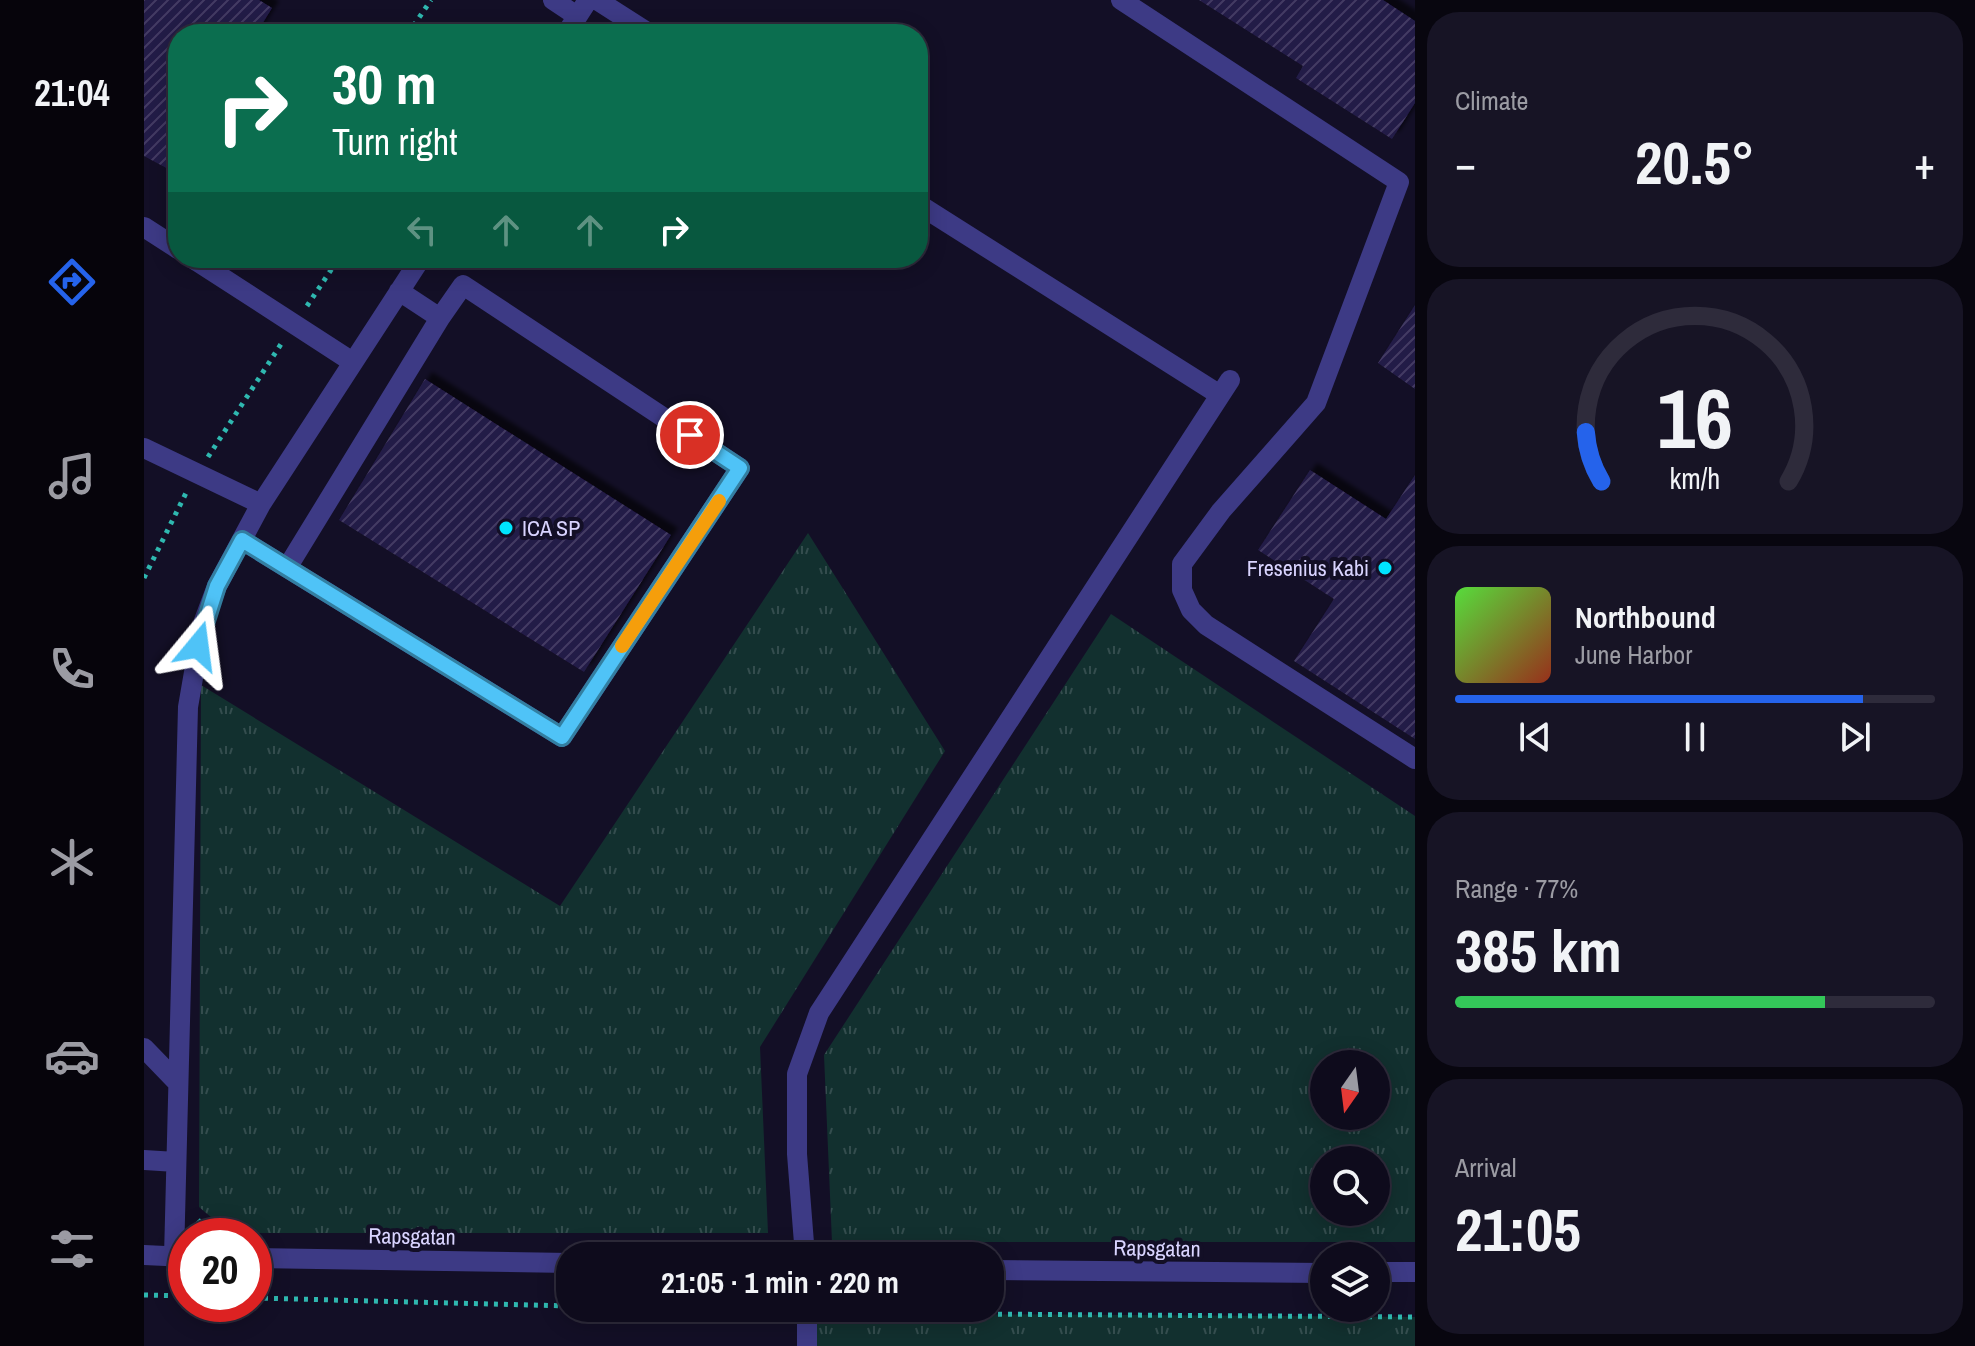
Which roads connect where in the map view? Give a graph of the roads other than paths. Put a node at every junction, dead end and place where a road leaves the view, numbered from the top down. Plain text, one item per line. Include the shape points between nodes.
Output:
1 (553, 0) edge
2 (597, 0) edge
3 (1121, 0) edge
4 (582, 8) edge
5 (634, 24) edge
6 (928, 210) edge
7 (144, 227) edge
8 (168, 243) edge
9 (208, 268) edge
10 (414, 268) edge
11 (399, 291) junction
12 (440, 318) junction
13 (351, 361) junction
14 (144, 448) edge
15 (261, 504) junction
16 (242, 540) junction
17 (287, 568) junction
18 (1415, 759) edge
19 (144, 1048) edge
20 (177, 1082) junction
21 (144, 1160) edge
22 (176, 1162) junction
23 (178, 1218) edge
24 (804, 1242) edge
25 (144, 1255) edge
26 (168, 1256) edge
27 (272, 1258) edge
28 (556, 1263) edge
29 (1004, 1270) edge
30 (1390, 1272) edge
31 (1415, 1272) edge
32 (1310, 1273) edge
33 (808, 1322) edge
34 (807, 1346) edge

1 - 4 street
2 - 5 street
3 - 18 street via 1399,182 1316,403 1182,564 1182,590 1206,625
6 - 24 street via 1225,388 819,1013 797,1074
7 - 8 street
9 - 13 street
10 - 11 street
11 - 12 street
11 - 13 street
12 - 17 street
12 - 17 street via 463,285 740,468 562,737
13 - 15 street
14 - 15 street
15 - 16 street
16 - 17 street
16 - 20 street via 217,586 193,666 188,707
19 - 20 street
20 - 22 street
21 - 22 street
22 - 23 street
25 - 26 street
27 - 28 street, Rapsgatan
29 - 32 street, Rapsgatan
30 - 31 street
33 - 34 street

